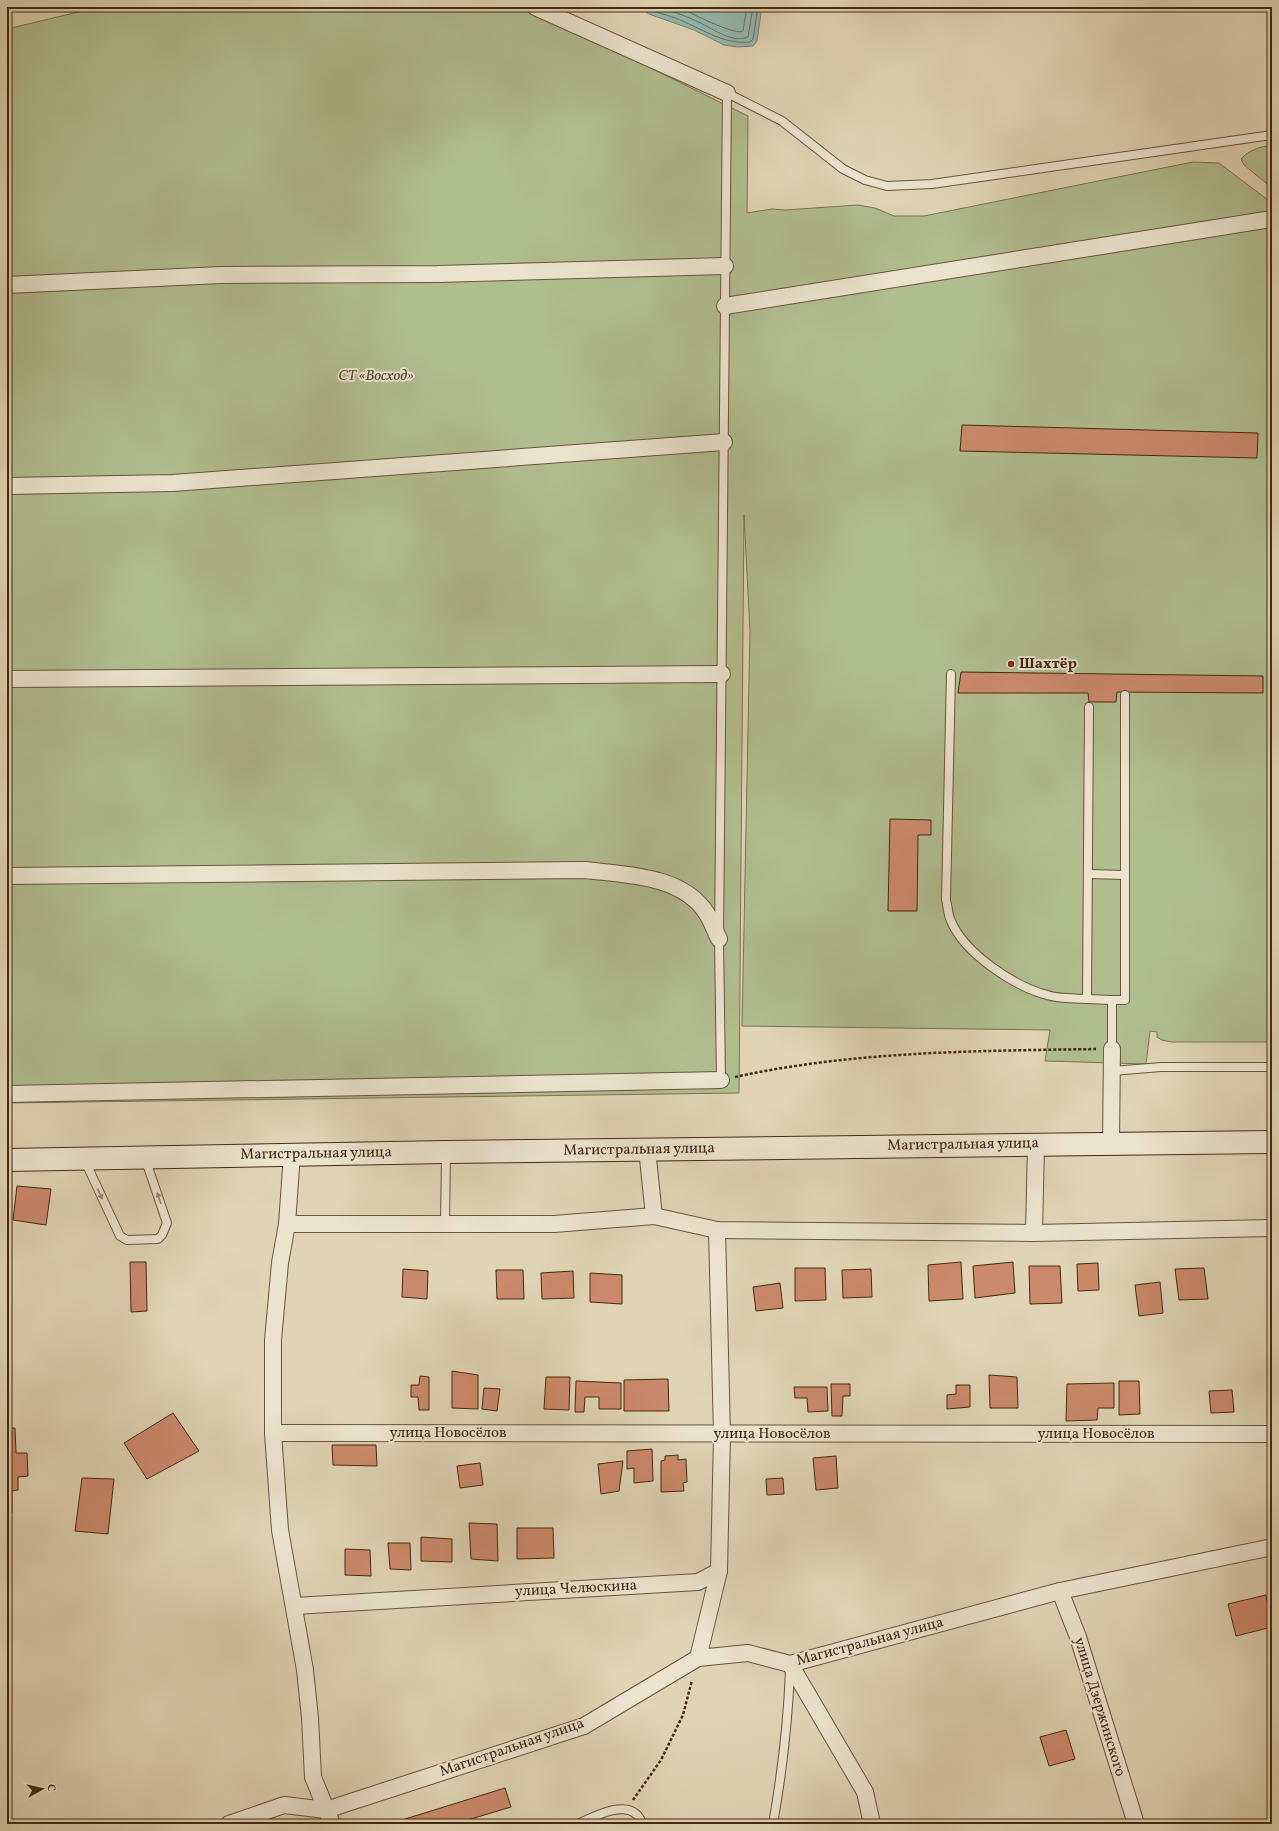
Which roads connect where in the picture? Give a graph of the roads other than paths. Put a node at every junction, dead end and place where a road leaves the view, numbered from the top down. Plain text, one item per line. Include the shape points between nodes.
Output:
1 (535, 7) edge
2 (727, 93) junction
3 (1272, 135) edge
4 (1272, 219) edge
5 (725, 266) junction
6 (7, 285) edge
7 (725, 306) junction
8 (724, 442) junction
9 (7, 486) edge
10 (722, 674) junction
11 (951, 674) dead end
12 (7, 679) edge
13 (1125, 695) dead end
14 (1090, 707) dead end
15 (1088, 874) junction
16 (1125, 875) junction
17 (7, 876) edge
18 (719, 939) junction
19 (1087, 999) junction
20 (1112, 1000) junction
21 (1112, 1049) joint
22 (1272, 1067) edge
23 (1112, 1071) junction
24 (721, 1080) joint
25 (7, 1094) edge
26 (1272, 1142) edge
27 (1036, 1144) junction
28 (1111, 1144) junction
29 (647, 1150) junction
30 (446, 1152) junction
31 (292, 1154) junction
32 (145, 1157) junction
33 (83, 1158) junction
34 (7, 1160) edge
35 (654, 1216) junction
36 (287, 1224) junction
37 (445, 1224) junction
38 (1272, 1228) edge
39 (717, 1230) junction
40 (1034, 1233) junction
41 (273, 1433) junction
42 (1272, 1434) edge
43 (722, 1435) junction
44 (1272, 1546) edge
45 (719, 1571) junction
46 (1060, 1591) junction
47 (295, 1606) junction
48 (698, 1658) junction
49 (790, 1664) junction
50 (328, 1817) edge
51 (229, 1824) edge
52 (577, 1824) edge
53 (643, 1824) edge
54 (773, 1824) edge
55 (872, 1824) edge
56 (1136, 1824) edge

1 - 2 street
2 - 3 lane via 782,121 843,169 865,180 887,186 932,184
2 - 5 lane
4 - 7 street
5 - 6 street via 438,274 221,274
5 - 7 lane
7 - 8 lane
8 - 9 street via 173,483
8 - 10 lane
10 - 12 street
10 - 18 lane
11 - 19 lane via 946,900 951,922 964,941 1004,976 1048,996
13 - 16 lane
14 - 15 lane
15 - 16 lane
15 - 19 lane
16 - 20 lane via 1125,1000
17 - 18 street via 585,870 637,876 675,886 694,899 707,914
18 - 24 lane
19 - 20 lane
20 - 21 lane
21 - 23 street
22 - 23 lane via 1161,1067
23 - 28 street
24 - 25 street
26 - 28 main road, Магистральная улица
27 - 28 main road, Магистральная улица
27 - 29 main road, Магистральная улица
27 - 40 street
29 - 30 main road, Магистральная улица
29 - 35 street
30 - 31 main road, Магистральная улица
30 - 37 lane
31 - 32 main road, Магистральная улица
31 - 36 street
32 - 33 main road, Магистральная улица
33 -> 32 lane via 120,1236 127,1240 158,1239 167,1223
33 - 34 main road, Магистральная улица
35 - 37 street via 554,1224
35 - 39 street
36 - 37 street
36 - 41 street via 280,1263 273,1340
38 - 40 street
39 - 40 street
39 - 43 street
41 - 43 street, улица Новосёлов
41 - 47 street via 280,1530
42 - 43 street, улица Новосёлов
43 - 45 street
44 - 46 street, Магистральная улица
45 - 47 street, улица Челюскина via 698,1582
45 - 48 street
46 - 49 street, Магистральная улица
46 - 56 street, улица Дзержинского via 1078,1637
47 - 50 street via 305,1670 313,1777
48 - 49 street, Магистральная улица via 748,1654
48 - 50 street, Магистральная улица via 584,1726
49 - 54 lane via 789,1707 781,1781
49 - 55 street via 865,1792
50 - 51 street via 284,1805
52 - 53 lane via 618,1809 636,1814

